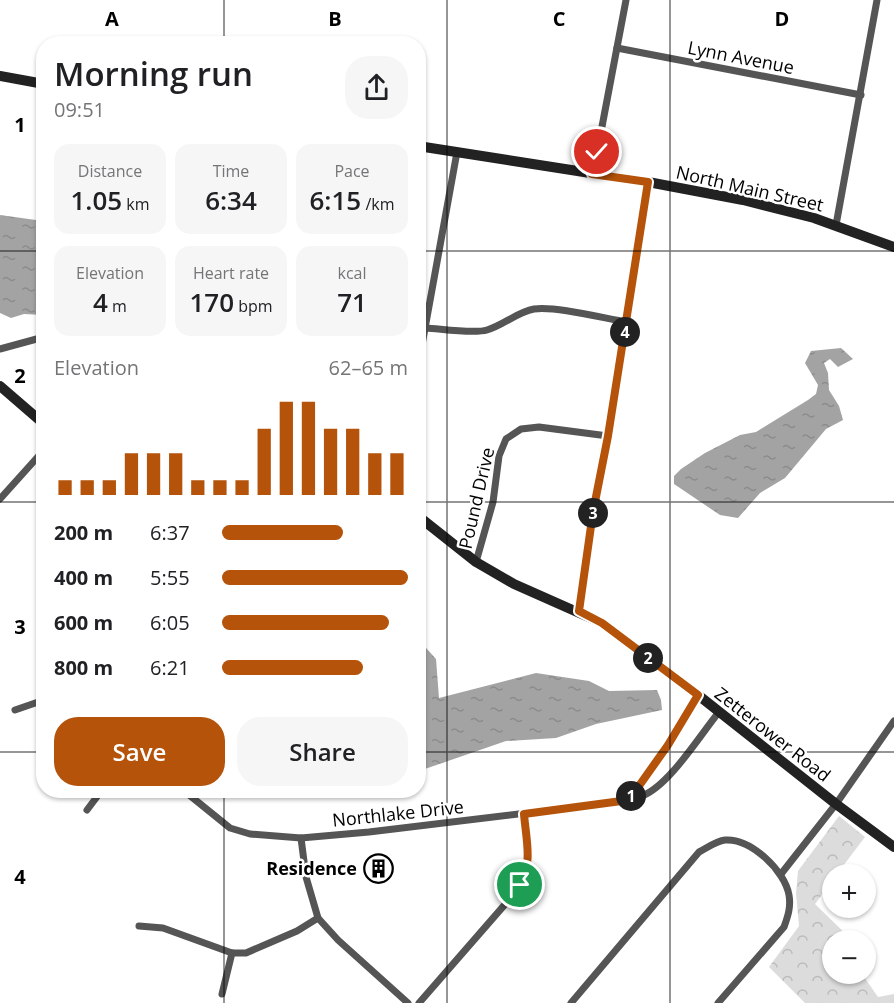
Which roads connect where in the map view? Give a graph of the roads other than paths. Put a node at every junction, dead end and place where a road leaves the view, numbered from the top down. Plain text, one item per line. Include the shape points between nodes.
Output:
1 (626, 0) edge
2 (878, 0) edge
3 (617, 48) junction
4 (0, 76) edge
5 (36, 83) edge
6 (861, 95) junction
7 (426, 147) edge
8 (457, 152) junction
9 (592, 174) junction
10 (648, 182) junction
11 (836, 225) junction
12 (894, 247) edge
13 (627, 322) junction
14 (426, 328) joint
15 (36, 339) edge
16 (0, 349) edge
17 (0, 386) edge
18 (36, 417) edge
19 (608, 436) junction
20 (36, 459) edge
21 (0, 499) edge
22 (426, 522) edge
23 (476, 562) junction
24 (579, 611) junction
25 (698, 695) junction
26 (36, 703) edge
27 (15, 710) dead end
28 (718, 712) junction
29 (894, 721) edge
30 (96, 798) edge
31 (193, 798) edge
32 (629, 800) junction
33 (836, 804) junction
34 (87, 810) dead end
35 (524, 814) junction
36 (302, 838) junction
37 (894, 847) edge
38 (781, 874) junction
39 (318, 918) junction
40 (139, 926) dead end
41 (232, 953) junction
42 (222, 994) dead end
43 (408, 1003) edge
44 (419, 1003) edge
45 (571, 1003) edge
46 (718, 1003) edge

1 - 3 street
2 - 6 street
3 - 6 street, Lynn Avenue
3 - 9 street
4 - 5 street
6 - 11 street
7 - 8 street, North Main Street
8 - 9 street, North Main Street
8 - 14 street
9 - 10 street, North Main Street
10 - 11 street, North Main Street via 771,207
10 - 13 street
11 - 12 street, North Main Street
13 - 14 street via 536,309 487,330
13 - 19 street
15 - 16 street
17 - 18 street
19 - 23 street, Pound Drive via 539,427 521,429 506,439 499,456 494,502
19 - 24 street
20 - 21 street
22 - 23 street, Zetterower Road
23 - 24 street, Zetterower Road via 514,584
24 - 25 street, Zetterower Road via 602,623
25 - 28 street, Zetterower Road
25 - 32 street
26 - 27 street
28 - 32 street, Northlake Drive via 669,777 653,790
28 - 33 street, Zetterower Road
29 - 33 street
30 - 34 street
31 - 36 street, Northlake Drive via 230,828 250,834
32 - 35 street, Northlake Drive
33 - 37 street, Zetterower Road
33 - 38 street
35 - 36 street, Northlake Drive
35 - 44 street via 529,858 525,877
36 - 39 street via 306,877
38 - 45 street via 757,850 744,844 726,840 699,852
38 - 46 street via 789,894 790,912 784,927
39 - 41 street via 246,953
39 - 43 street
40 - 41 street via 163,928
41 - 42 street

